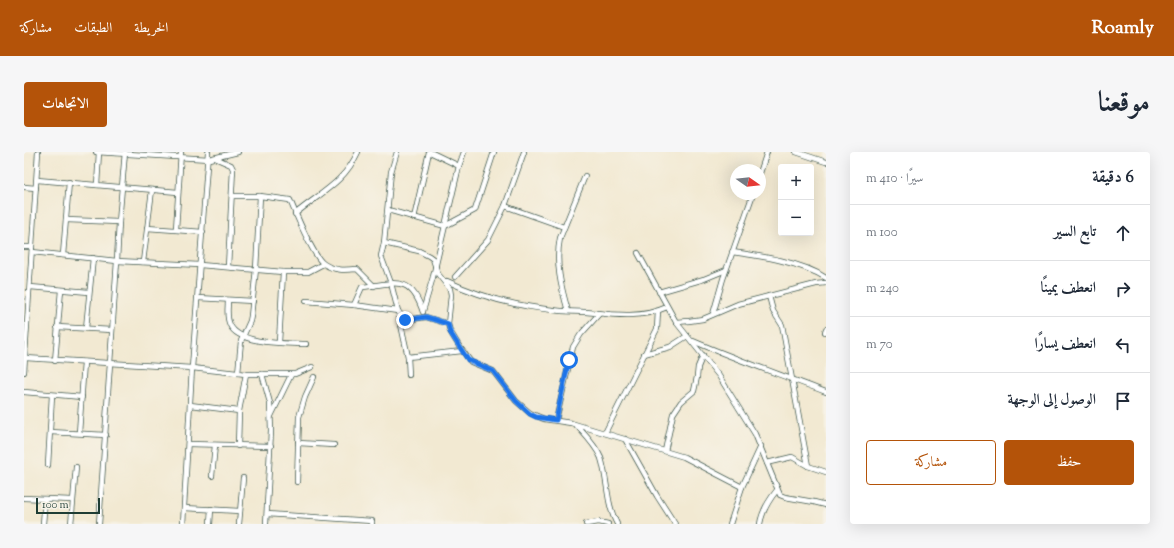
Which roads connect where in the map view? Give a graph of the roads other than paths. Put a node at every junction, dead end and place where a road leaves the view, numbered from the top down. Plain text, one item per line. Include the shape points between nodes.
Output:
1 (38, 152) edge
2 (96, 152) edge
3 (99, 152) edge
4 (208, 152) edge
5 (238, 152) edge
6 (358, 152) edge
7 (397, 152) edge
8 (430, 152) edge
9 (464, 152) edge
10 (494, 152) edge
11 (524, 152) edge
12 (767, 152) edge
13 (796, 152) edge
14 (124, 153) edge
15 (152, 154) edge
16 (180, 155) edge
17 (215, 158) junction
18 (209, 159) junction
19 (826, 162) edge
20 (763, 164) edge
21 (458, 166) junction
22 (585, 176) dead end
23 (37, 180) junction
24 (70, 182) junction
25 (97, 185) junction
26 (24, 187) edge
27 (36, 188) junction
28 (122, 188) junction
29 (152, 190) junction
30 (178, 192) junction
31 (232, 196) junction
32 (260, 196) junction
33 (751, 200) edge
34 (505, 206) junction
35 (388, 210) junction
36 (295, 214) junction
37 (414, 218) junction
38 (66, 220) junction
39 (119, 222) junction
40 (445, 226) junction
41 (564, 227) junction
42 (148, 228) junction
43 (176, 229) junction
44 (203, 232) junction
45 (384, 243) junction
46 (24, 247) edge
47 (32, 250) junction
48 (732, 252) junction
49 (638, 253) dead end
50 (63, 255) junction
51 (93, 258) junction
52 (117, 261) junction
53 (143, 262) junction
54 (323, 264) junction
55 (200, 265) junction
56 (435, 265) junction
57 (228, 267) junction
58 (256, 269) junction
59 (726, 270) junction
60 (282, 272) junction
61 (455, 277) dead end
62 (826, 278) edge
63 (445, 281) junction
64 (391, 283) junction
65 (826, 283) edge
66 (374, 286) junction
67 (30, 287) junction
68 (61, 290) junction
69 (89, 292) junction
70 (659, 292) junction
71 (769, 296) junction
72 (198, 298) junction
73 (228, 300) junction
74 (253, 301) junction
75 (306, 301) dead end
76 (354, 304) junction
77 (667, 307) junction
78 (398, 311) junction
79 (423, 311) junction
80 (568, 311) junction
81 (658, 311) junction
82 (26, 313) edge
83 (599, 314) junction
84 (713, 314) junction
85 (424, 317) junction
86 (676, 322) junction
87 (448, 324) junction
88 (57, 327) junction
89 (86, 328) junction
90 (112, 330) junction
91 (243, 336) junction
92 (689, 338) junction
93 (279, 342) junction
94 (306, 344) dead end
95 (25, 347) edge
96 (462, 351) junction
97 (644, 354) junction
98 (703, 355) junction
99 (408, 357) junction
100 (25, 358) junction
101 (55, 361) junction
102 (84, 362) junction
103 (111, 363) junction
104 (312, 367) dead end
105 (192, 368) junction
106 (24, 371) edge
107 (238, 372) junction
108 (246, 374) junction
109 (262, 374) junction
110 (291, 374) junction
111 (409, 375) dead end
112 (314, 377) dead end
113 (790, 378) junction
114 (24, 392) edge
115 (826, 392) edge
116 (52, 394) junction
117 (82, 397) junction
118 (190, 405) junction
119 (239, 411) junction
120 (271, 416) junction
121 (556, 420) junction
122 (576, 425) junction
123 (50, 432) junction
124 (80, 433) junction
125 (605, 433) junction
126 (106, 435) junction
127 (625, 439) junction
128 (188, 444) junction
129 (298, 444) junction
130 (215, 445) junction
131 (334, 445) dead end
132 (238, 446) junction
133 (271, 446) junction
134 (761, 446) junction
135 (665, 451) junction
136 (767, 464) junction
137 (48, 465) dead end
138 (808, 466) junction
139 (76, 467) dead end
140 (826, 472) edge
141 (212, 476) dead end
142 (243, 478) dead end
143 (297, 482) dead end
144 (742, 487) junction
145 (777, 490) junction
146 (24, 498) edge
147 (46, 499) junction
148 (72, 500) junction
149 (826, 505) edge
150 (184, 508) junction
151 (211, 509) junction
152 (240, 511) junction
153 (267, 514) junction
154 (43, 524) edge
155 (71, 524) edge
156 (99, 524) edge
157 (183, 524) edge
158 (210, 524) edge
159 (239, 524) edge
160 (266, 524) edge
161 (372, 524) edge
162 (586, 524) edge
163 (608, 524) edge
164 (617, 524) edge
165 (675, 524) edge
166 (730, 524) edge
167 (760, 524) edge

1 - 23 street
2 - 3 street
3 - 14 street
3 - 25 street
4 - 18 street
5 - 17 street
6 - 36 street via 340,179
7 - 35 street
8 - 21 street
8 - 37 street
9 - 21 street
10 - 40 street via 475,210
11 - 34 street
12 - 20 street
13 - 19 street
14 - 15 street
14 - 28 street
15 - 16 street
16 - 18 street
16 - 30 street
17 - 18 street
17 - 31 street via 231,165 233,169
18 - 44 street
21 - 40 street
22 - 41 street
23 - 24 street
23 - 27 street
24 - 25 street
24 - 38 street
25 - 28 street
26 - 27 street
27 - 47 street
28 - 29 street
28 - 39 street
29 - 30 street
29 - 42 street
30 - 43 street
31 - 32 street
31 - 57 street
32 - 36 street via 290,200
32 - 58 street
33 - 48 street
34 - 41 street
34 - 61 street via 488,240
35 - 37 street
35 - 45 street
36 - 54 street
37 - 40 street
38 - 39 street
38 - 50 street
39 - 52 street
40 - 56 street
41 - 80 street via 558,248 558,261
42 - 43 street
42 - 53 street
43 - 44 street
44 - 55 street
45 - 56 street via 424,253
45 - 64 street via 380,256
46 - 47 street
47 - 50 street
47 - 67 street
48 - 59 street
48 - 62 street via 778,260
49 - 70 street
50 - 51 street
51 - 52 street
51 - 69 street
52 - 53 street
52 - 90 street
53 - 55 street
54 - 60 street via 308,272
54 - 66 street via 342,271 357,269
55 - 57 street
55 - 72 street
56 - 63 street via 438,274
56 - 79 street
57 - 58 street
58 - 60 street
58 - 74 street
59 - 70 street
59 - 84 street
60 - 93 street
63 - 80 street via 499,301
63 - 87 street via 451,292
64 - 66 street
64 - 78 street
64 - 79 street via 408,287 417,297
65 - 71 street
66 - 76 street via 362,287
67 - 68 street
67 - 82 street
68 - 69 street
68 - 88 street
69 - 89 street
70 - 77 street
71 - 84 street
71 - 113 street via 773,311 782,325
72 - 73 street
72 - 105 street
73 - 74 street
73 - 91 street via 230,324
74 - 91 street via 250,321
75 - 76 street
76 - 78 street
77 - 81 street
77 - 86 street
78 - 85 street via 405,320
78 - 99 street
79 - 85 street
80 - 83 street
81 - 83 street via 635,315
81 - 97 street via 657,329
82 - 95 street
83 - 121 street via 573,347
84 - 86 street via 703,319
85 - 87 street
86 - 92 street
87 - 96 street
88 - 89 street
88 - 101 street
89 - 90 street
90 - 103 street
91 - 93 street
91 - 107 street
92 - 97 street via 670,347
92 - 98 street
92 - 113 street
93 - 94 street
95 - 100 street
96 - 99 street
96 - 121 street via 471,362 493,371 516,401 530,414
97 - 125 street
98 - 134 street via 725,385
98 - 135 street via 694,391 674,410
99 - 111 street
100 - 101 street
100 - 106 street
101 - 102 street
102 - 103 street
102 - 117 street
103 - 105 street
103 - 126 street
104 - 110 street
105 - 107 street
105 - 118 street
107 - 108 street
108 - 109 street
108 - 119 street
109 - 110 street
109 - 120 street
110 - 120 street
112 - 129 street via 302,407
113 - 115 street
113 - 138 street
114 - 116 street
116 - 117 street
116 - 123 street
117 - 124 street
118 - 119 street
118 - 128 street
119 - 132 street
120 - 133 street
121 - 122 street
122 - 125 street
122 - 164 street via 597,450 601,459 611,510
123 - 124 street
123 - 137 street
124 - 126 street
125 - 127 street
126 - 156 street
127 - 135 street
127 - 165 street
128 - 130 street
128 - 150 street
129 - 131 street
129 - 143 street
130 - 132 street
130 - 141 street
132 - 133 street
133 - 153 street
134 - 136 street
134 - 144 street
135 - 144 street via 684,457
136 - 138 street via 792,457
136 - 145 street
138 - 140 street
139 - 148 street
142 - 152 street
144 - 166 street
145 - 149 street via 782,497
145 - 167 street via 763,512
146 - 147 street
147 - 148 street
147 - 154 street
148 - 155 street
150 - 151 street
150 - 157 street
151 - 152 street
151 - 158 street
152 - 159 street
153 - 160 street
153 - 161 street via 372,521
162 - 163 street

